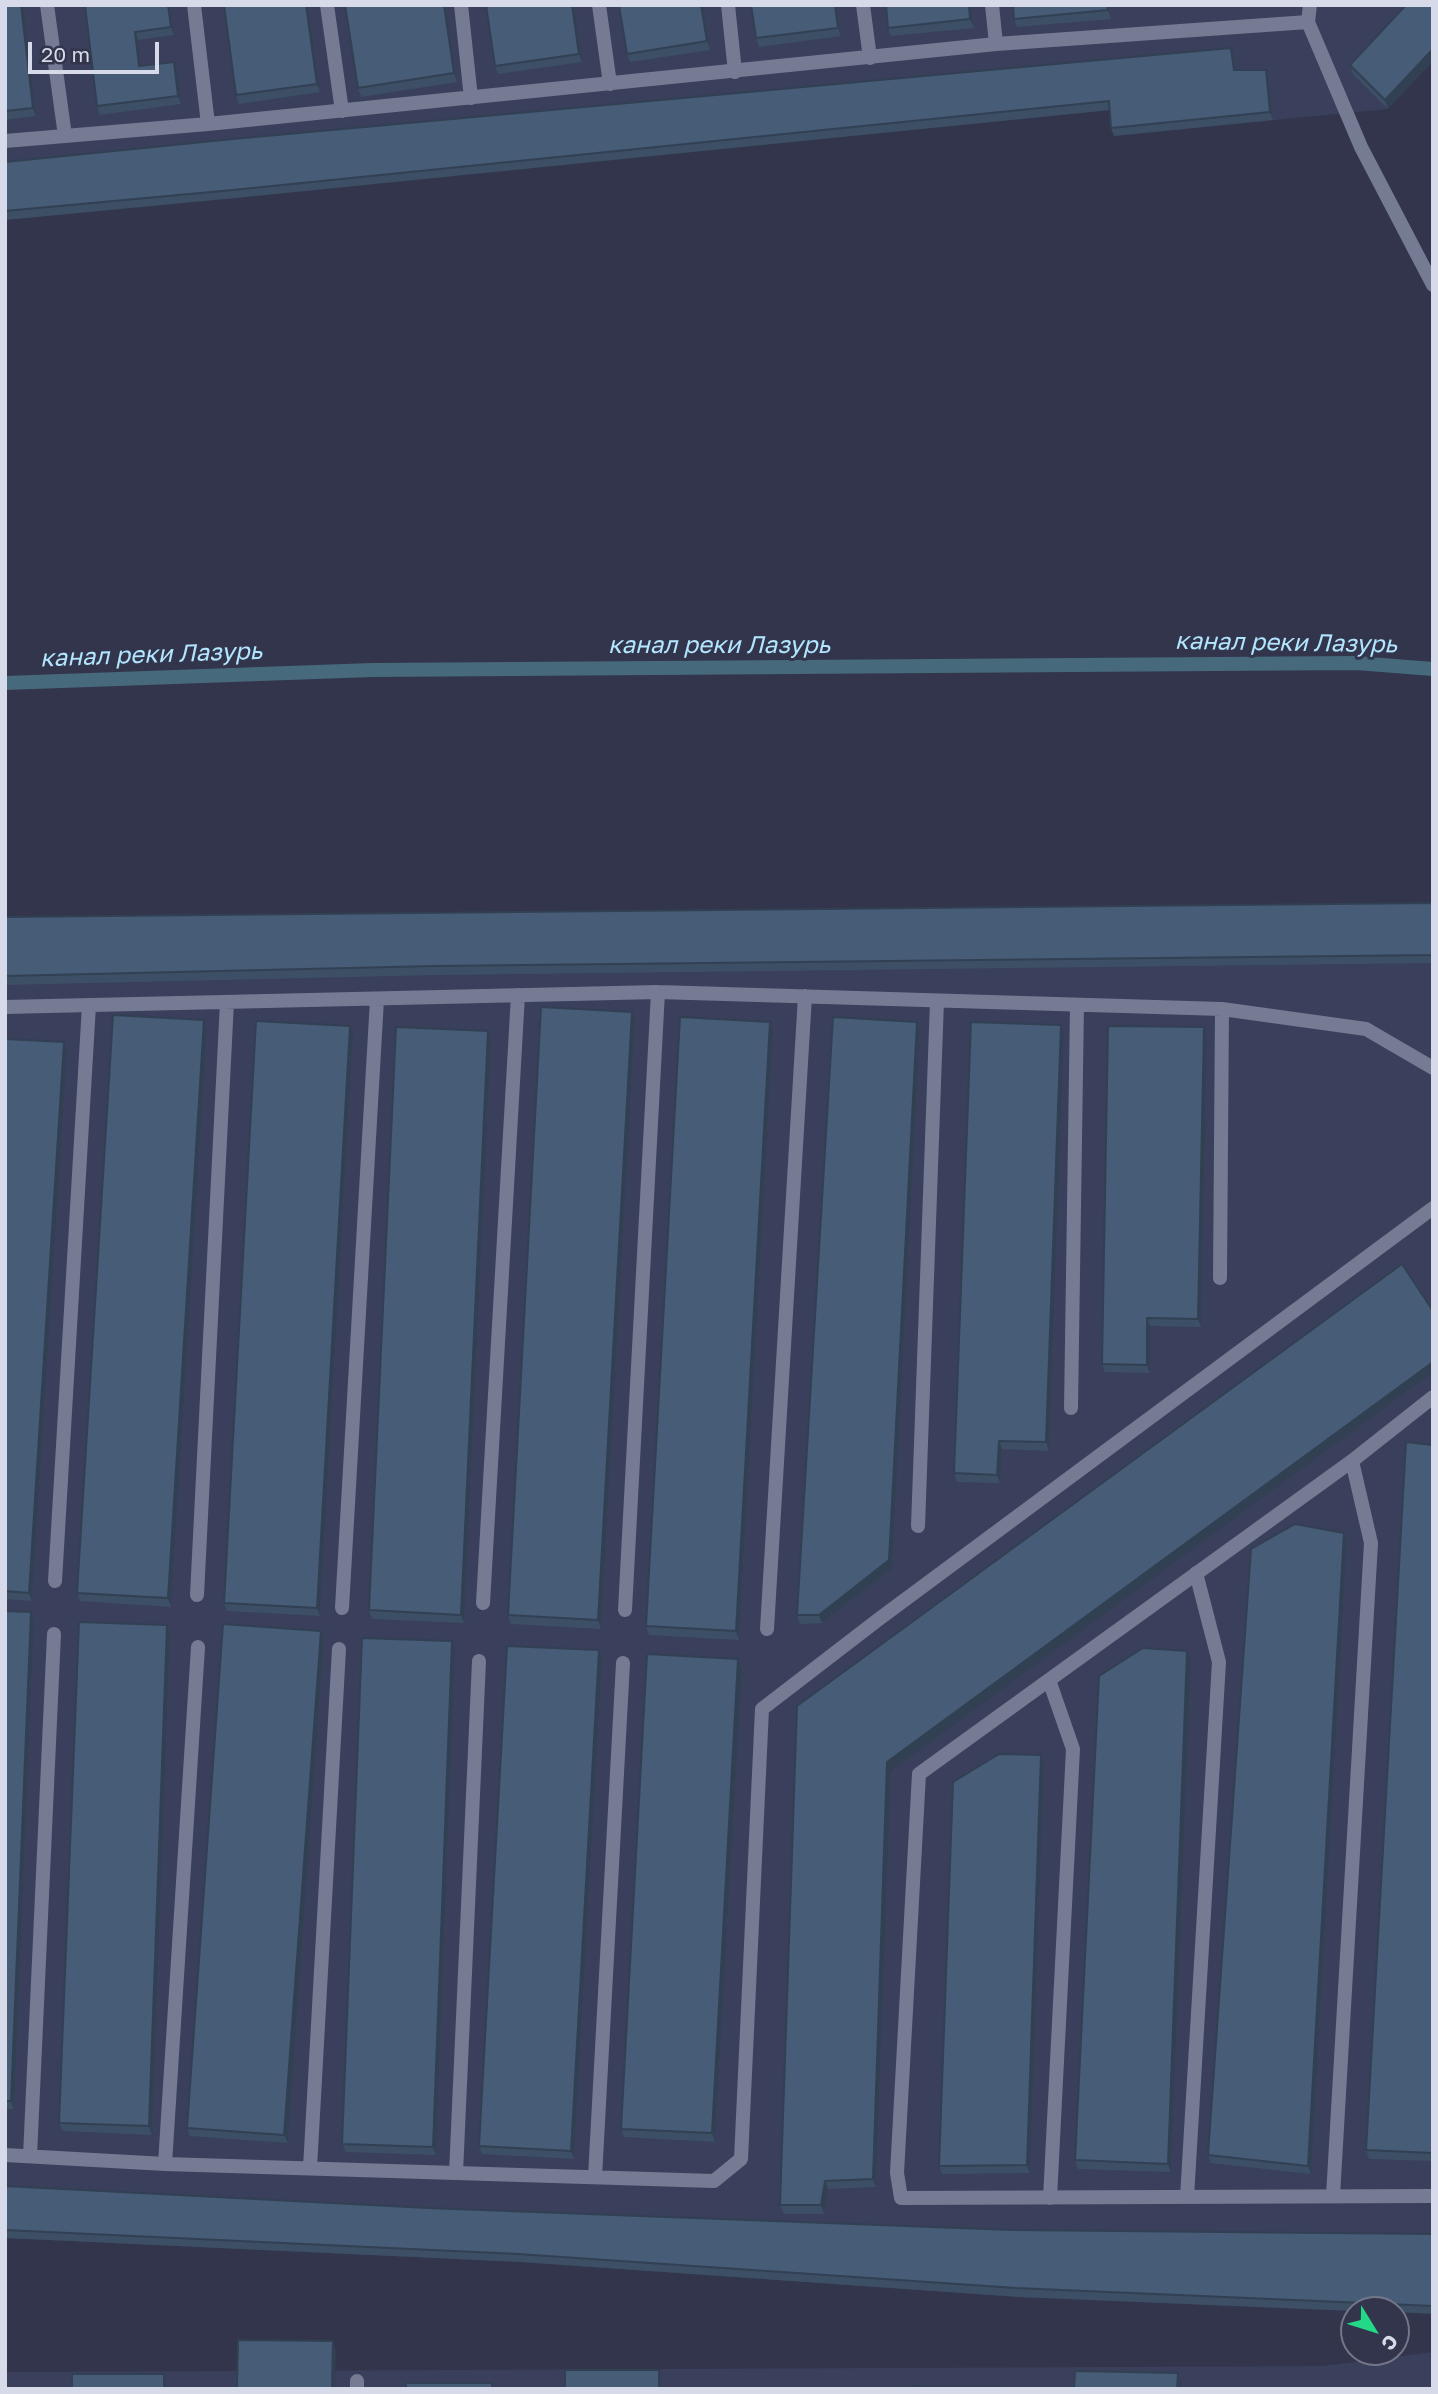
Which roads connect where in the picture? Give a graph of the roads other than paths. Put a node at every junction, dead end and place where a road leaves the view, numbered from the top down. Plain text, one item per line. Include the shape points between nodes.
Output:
1 (47, 5) edge
2 (194, 5) edge
3 (327, 5) edge
4 (461, 5) edge
5 (599, 5) edge
6 (728, 5) edge
7 (863, 5) edge
8 (992, 5) edge
9 (1310, 5) edge
10 (1308, 22) junction
11 (996, 44) junction
12 (870, 58) junction
13 (735, 72) junction
14 (610, 84) junction
15 (471, 98) junction
16 (342, 111) junction
17 (208, 124) junction
18 (65, 136) junction
19 (5, 141) edge
20 (1433, 285) edge
21 (658, 992) junction
22 (518, 995) junction
23 (805, 996) junction
24 (377, 999) junction
25 (937, 1001) junction
26 (227, 1002) junction
27 (89, 1005) junction
28 (1077, 1005) junction
29 (5, 1007) edge
30 (1222, 1009) junction
31 (1433, 1068) edge
32 (1433, 1208) edge
33 (1220, 1278) dead end
34 (1433, 1397) edge
35 (1071, 1408) dead end
36 (1352, 1461) junction
37 (918, 1526) dead end
38 (1196, 1573) junction
39 (55, 1581) dead end
40 (197, 1595) dead end
41 (483, 1603) dead end
42 (342, 1608) dead end
43 (625, 1610) dead end
44 (766, 1629) dead end
45 (54, 1634) dead end
46 (198, 1647) dead end
47 (339, 1649) dead end
48 (479, 1661) dead end
49 (623, 1663) dead end
50 (1049, 1680) junction
51 (5, 2155) edge
52 (30, 2157) junction
53 (165, 2164) junction
54 (310, 2168) junction
55 (456, 2173) junction
56 (595, 2177) junction
57 (1333, 2196) junction
58 (1433, 2196) edge
59 (1187, 2197) junction
60 (1050, 2198) junction

1 - 18 lane
2 - 17 lane
3 - 16 lane
4 - 15 lane
5 - 14 lane
6 - 13 lane
7 - 12 lane
8 - 11 lane
9 - 10 lane
10 - 11 lane
10 - 20 lane via 1362,147
11 - 12 lane
12 - 13 lane
13 - 14 lane
14 - 15 lane
15 - 16 lane
16 - 17 lane
17 - 18 lane
18 - 19 lane
21 - 22 lane
21 - 23 lane
21 - 43 lane
22 - 24 lane
22 - 41 lane
23 - 25 lane
23 - 44 lane
24 - 26 lane
24 - 42 lane
25 - 28 lane
25 - 37 lane
26 - 27 lane
26 - 40 lane
27 - 29 lane
27 - 39 lane
28 - 30 lane
28 - 35 lane
30 - 31 lane via 1366,1029
30 - 33 lane
32 - 56 lane via 762,1709 741,2159 714,2181
34 - 36 lane
36 - 38 lane
36 - 57 lane via 1370,1543
38 - 50 lane
38 - 59 lane via 1219,1661
45 - 52 lane
46 - 53 lane
47 - 54 lane
48 - 55 lane
49 - 56 lane
50 - 60 lane via 1073,1749
50 - 60 lane via 919,1774 897,2173 901,2198
51 - 52 lane
52 - 53 lane
53 - 54 lane
54 - 55 lane
55 - 56 lane
57 - 58 lane
57 - 59 lane
59 - 60 lane

